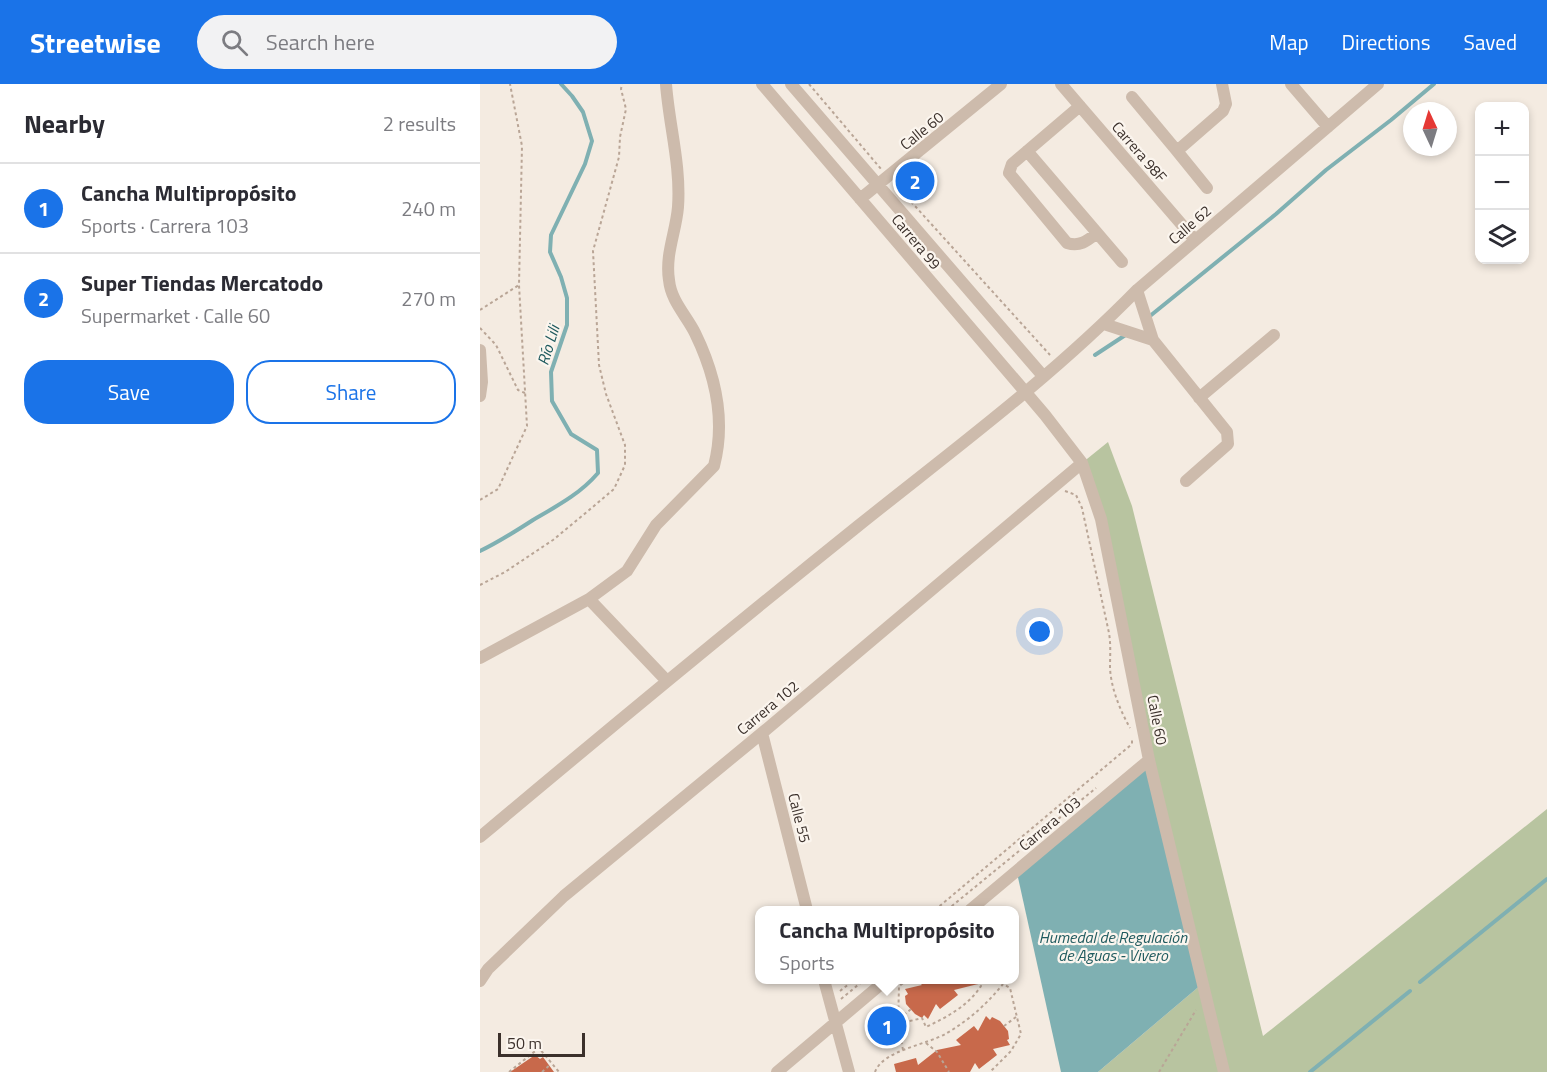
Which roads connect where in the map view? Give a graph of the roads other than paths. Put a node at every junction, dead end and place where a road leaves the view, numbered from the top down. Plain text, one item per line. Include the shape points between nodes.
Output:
1 (666, 84) edge
2 (762, 84) edge
3 (791, 84) edge
4 (1001, 84) edge
5 (1061, 84) edge
6 (1222, 84) edge
7 (1291, 84) edge
8 (1378, 84) edge
9 (1132, 97) dead end
10 (1080, 106) junction
11 (1328, 127) junction
12 (1177, 151) junction
13 (1028, 152) junction
14 (878, 186) junction
15 (1207, 188) dead end
16 (860, 199) junction
17 (1097, 233) junction
18 (1195, 240) junction
19 (1122, 262) dead end
20 (1137, 290) junction
21 (1104, 324) junction
22 (1274, 335) dead end
23 (1153, 340) junction
24 (480, 350) edge
25 (1043, 376) junction
26 (1024, 392) junction
27 (480, 396) edge
28 (1199, 398) junction
29 (1082, 464) junction
30 (1186, 481) dead end
31 (589, 599) junction
32 (480, 658) edge
33 (666, 680) junction
34 (762, 733) junction
35 (1149, 760) junction
36 (480, 837) edge
37 (806, 906) edge
38 (975, 906) edge
39 (480, 981) edge
40 (825, 984) edge
41 (881, 984) edge
42 (835, 1022) junction
43 (777, 1072) edge
44 (849, 1072) edge
45 (1224, 1072) edge

1 - 31 street via 678,178 678,210 669,249 668,279 672,296 707,362 721,428 714,466 656,525 627,572
2 - 16 street, Carrera 99
3 - 14 street, Carrera 99
4 - 14 street, Calle 60
5 - 10 street, Carrera 98F
6 - 12 street via 1226,104 1223,111
7 - 11 street
8 - 11 street, Calle 62
9 - 12 street
10 - 13 street
10 - 18 street, Carrera 98F
11 - 18 street, Calle 62
12 - 15 street
13 - 17 street
13 - 17 street via 1009,170 1019,187 1067,243 1083,244
14 - 16 street, Calle 60
14 - 25 street, Carrera 99
16 - 26 street, Carrera 99
17 - 19 street
18 - 20 street, Calle 62
20 - 21 street, Calle 62
20 - 23 street
21 - 23 street
21 - 25 street, Calle 62
22 - 28 street
23 - 28 street
24 - 27 street
25 - 26 street, Calle 62
26 - 29 street, Calle 60
26 - 33 street, Calle 62
28 - 30 street via 1227,432 1228,444
29 - 34 street, Carrera 102
29 - 35 street, Calle 60 via 1101,519
31 - 32 street
31 - 33 street
33 - 36 street, Calle 62
34 - 37 street, Calle 55
34 - 39 street, Carrera 102 via 564,896
35 - 38 street, Carrera 103
35 - 45 street, Calle 60
40 - 42 street
41 - 42 street
42 - 43 street
42 - 44 street

